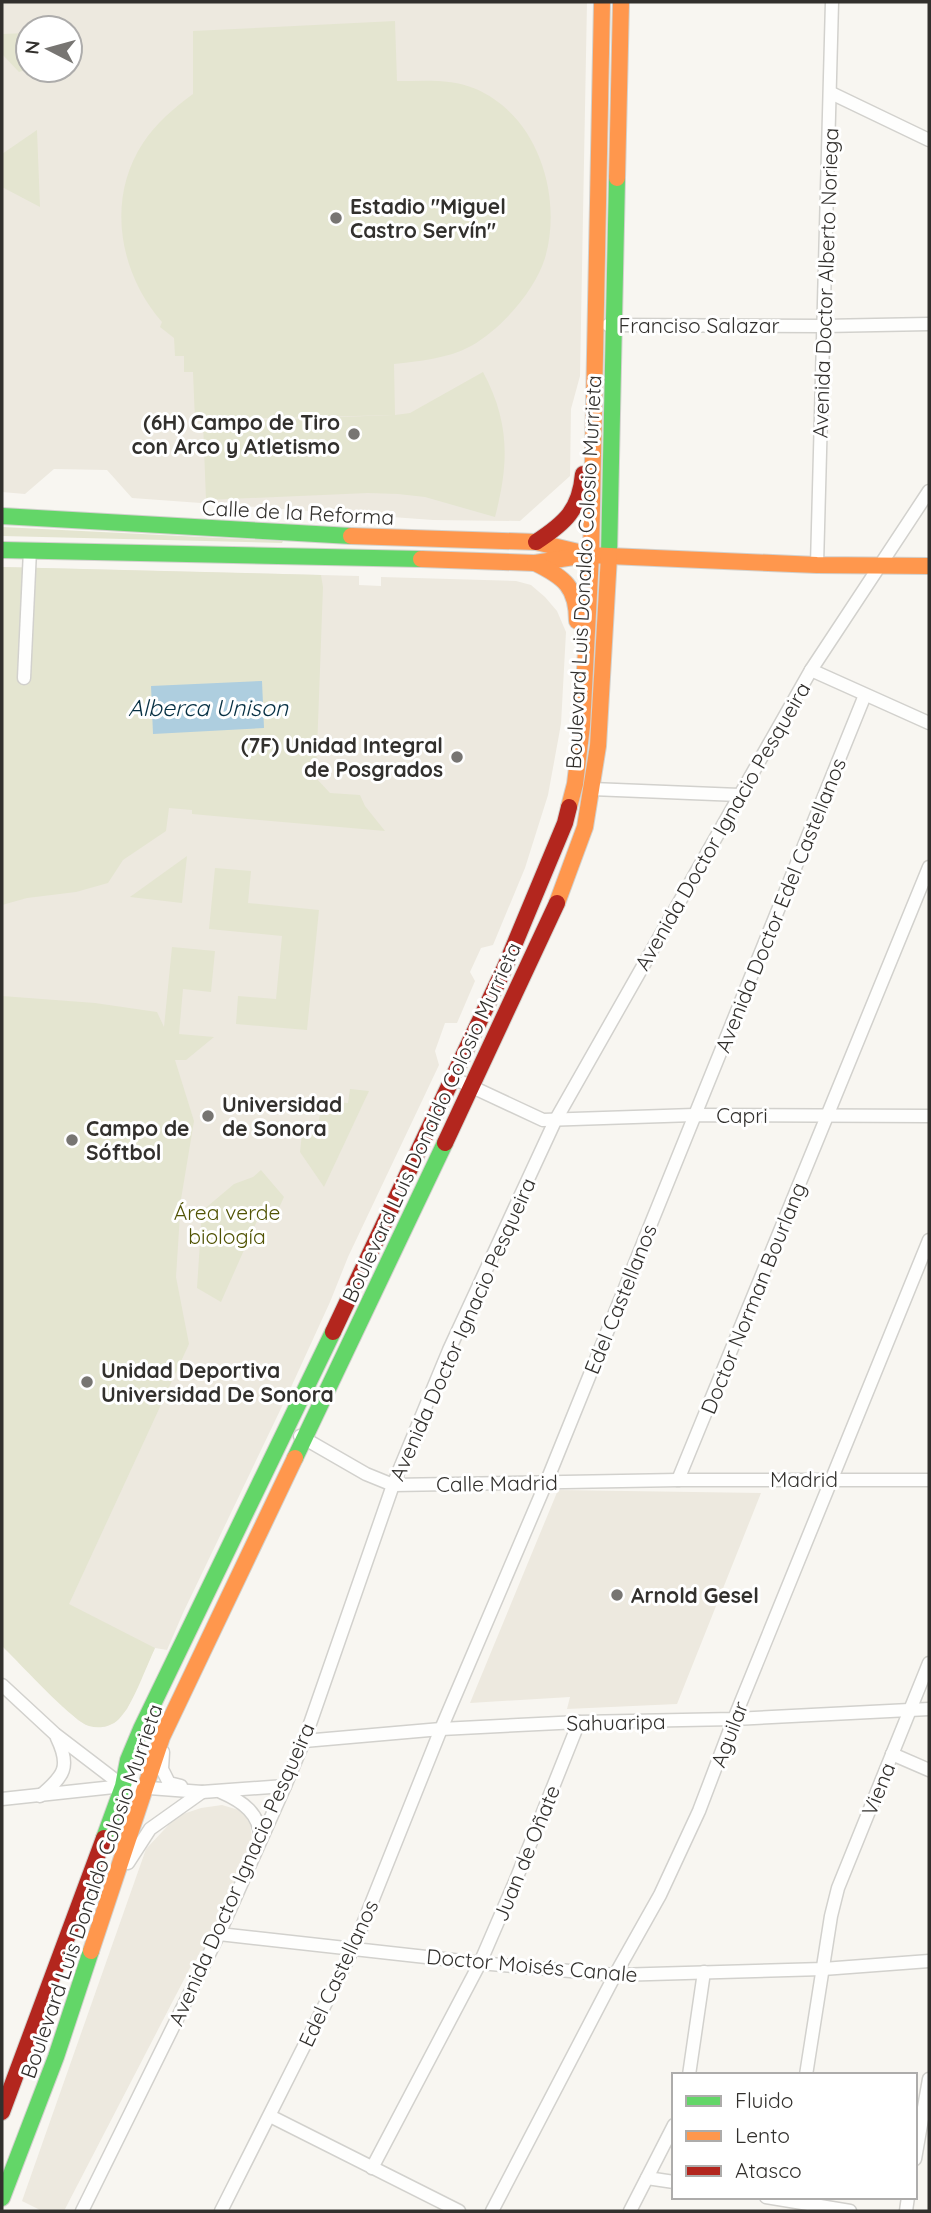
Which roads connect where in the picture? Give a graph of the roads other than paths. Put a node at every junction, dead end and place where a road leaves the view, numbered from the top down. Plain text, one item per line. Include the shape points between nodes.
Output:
1 (602, 2) edge
2 (621, 2) edge
3 (832, 2) edge
4 (831, 93) junction
5 (929, 140) edge
6 (929, 324) edge
7 (594, 325) junction
8 (615, 325) junction
9 (823, 326) junction
10 (593, 382) junction
11 (929, 491) edge
12 (2, 516) edge
13 (537, 542) junction
14 (2, 550) edge
15 (30, 550) junction
16 (591, 555) junction
17 (609, 556) junction
18 (535, 563) junction
19 (817, 565) junction
20 (880, 566) junction
21 (929, 566) edge
22 (811, 670) junction
23 (24, 678) dead end
24 (865, 695) junction
25 (929, 723) edge
26 (592, 789) junction
27 (739, 796) junction
28 (565, 823) junction
29 (929, 867) edge
30 (529, 966) junction
31 (453, 1078) junction
32 (472, 1087) junction
33 (694, 1115) junction
34 (827, 1115) junction
35 (929, 1116) edge
36 (555, 1121) junction
37 (929, 1240) edge
38 (288, 1429) junction
39 (303, 1438) junction
40 (833, 1479) junction
41 (678, 1480) junction
42 (929, 1480) edge
43 (546, 1483) junction
44 (393, 1485) junction
45 (929, 1663) edge
46 (2, 1685) edge
47 (929, 1709) edge
48 (909, 1710) junction
49 (734, 1719) junction
50 (579, 1722) junction
51 (441, 1729) junction
52 (55, 1734) junction
53 (162, 1737) junction
54 (304, 1741) junction
55 (892, 1754) junction
56 (929, 1770) edge
57 (123, 1786) junction
58 (285, 1786) junction
59 (145, 1787) junction
60 (202, 1792) junction
61 (221, 1792) junction
62 (40, 1796) junction
63 (2, 1799) edge
64 (260, 1840) junction
65 (107, 1905) junction
66 (219, 1934) junction
67 (353, 1949) junction
68 (929, 1961) edge
69 (480, 1963) junction
70 (823, 1969) junction
71 (704, 1972) junction
72 (615, 1975) junction
73 (689, 2073) edge
74 (806, 2073) edge
75 (929, 2079) edge
76 (2, 2112) edge
77 (270, 2116) junction
78 (672, 2129) edge
79 (917, 2148) edge
80 (372, 2168) junction
81 (648, 2178) junction
82 (672, 2182) edge
83 (2, 2199) edge
84 (787, 2199) edge
85 (82, 2211) edge
86 (221, 2211) edge
87 (458, 2211) edge
88 (492, 2211) edge
89 (630, 2211) edge
90 (850, 2211) edge

1 - 7 main road, Boulevard Luis Donaldo Colosio Murrieta
2 - 8 main road, Boulevard Luis Donaldo Colosio Murrieta
3 - 4 street, Avenida Doctor Alberto Noriega
4 - 5 street
4 - 9 street, Avenida Doctor Alberto Noriega
6 - 9 street, Franciso Salazar
7 - 8 street, Franciso Salazar
7 - 10 main road, Boulevard Luis Donaldo Colosio Murrieta
8 - 9 street, Franciso Salazar
8 - 17 main road, Boulevard Luis Donaldo Colosio Murrieta
9 - 19 street, Avenida Doctor Alberto Noriega
10 - 13 main road via 584,418 581,494 568,519
10 - 16 main road, Boulevard Luis Donaldo Colosio Murrieta
11 - 20 street, Avenida Doctor Ignacio Pesqueira
12 - 13 main road, Calle de la Reforma
13 - 16 main road, Calle de la Reforma
14 - 15 main road, Calle de la Reforma
15 - 18 main road, Calle de la Reforma
15 - 23 street
16 - 17 main road, Calle de la Reforma
16 - 18 main road, Calle de la Reforma
16 - 28 main road, Boulevard Luis Donaldo Colosio Murrieta via 582,726
17 - 19 main road, Calle de la Reforma
17 - 26 main road, Boulevard Luis Donaldo Colosio Murrieta
18 - 28 main road via 558,575 576,598
19 - 20 main road, Calle de la Reforma
20 - 21 main road, Calle de la Reforma
20 - 22 street, Avenida Doctor Ignacio Pesqueira
22 - 24 street
22 - 27 street, Avenida Doctor Ignacio Pesqueira
24 - 25 street
24 - 33 street, Avenida Doctor Edel Castellanos
26 - 27 street
26 - 30 main road, Boulevard Luis Donaldo Colosio Murrieta via 569,874
27 - 36 street, Avenida Doctor Ignacio Pesqueira
28 - 30 main road via 563,856 533,932
28 - 31 main road, Boulevard Luis Donaldo Colosio Murrieta
29 - 34 street, Doctor Norman Bourlang
30 - 32 main road, Boulevard Luis Donaldo Colosio Murrieta
31 - 32 street, Capri
31 - 38 main road, Boulevard Luis Donaldo Colosio Murrieta
32 - 36 street, Capri via 535,1118
32 - 39 main road, Boulevard Luis Donaldo Colosio Murrieta
33 - 34 street, Capri
33 - 36 street, Capri
33 - 43 street, Edel Castellanos
34 - 35 street, Capri
34 - 41 street, Doctor Norman Bourlang
36 - 44 street, Avenida Doctor Ignacio Pesqueira via 449,1350
37 - 40 street, Aguilar
38 - 39 street, Calle Madrid
38 - 57 main road, Boulevard Luis Donaldo Colosio Murrieta via 141,1729
39 - 44 street, Calle Madrid
39 - 53 main road, Boulevard Luis Donaldo Colosio Murrieta
40 - 41 street, Madrid
40 - 42 street, Madrid
40 - 49 street, Aguilar
41 - 43 street, Calle Madrid
43 - 44 street, Calle Madrid
43 - 51 street
44 - 54 street, Avenida Doctor Ignacio Pesqueira
45 - 48 street, Viena
46 - 52 street
47 - 48 street, Sahuaripa
48 - 49 street, Sahuaripa
48 - 55 street, Viena
49 - 50 street, Sahuaripa
49 - 72 street, Aguilar via 660,1895
50 - 51 street, Sahuaripa
50 - 69 street, Juan de Oñate
51 - 54 street, Sahuaripa
51 - 67 street, Edel Castellanos
52 - 57 street
52 - 62 street via 66,1755 65,1765
53 - 59 main road, Boulevard Luis Donaldo Colosio Murrieta
53 - 60 street via 162,1769 169,1783
54 - 58 street, Avenida Doctor Ignacio Pesqueira
55 - 56 street
55 - 70 street, Viena via 838,1888
57 - 59 street
57 - 62 street
57 - 76 main road, Boulevard Luis Donaldo Colosio Murrieta
58 - 61 street
58 - 64 street, Avenida Doctor Ignacio Pesqueira
59 - 60 street
59 - 65 main road, Boulevard Luis Donaldo Colosio Murrieta
60 - 61 street
60 - 65 street via 150,1829
61 - 64 street via 250,1809
62 - 63 street
64 - 66 street, Avenida Doctor Ignacio Pesqueira
65 - 83 main road, Boulevard Luis Donaldo Colosio Murrieta
66 - 67 street, Doctor Moisés Canale
66 - 85 street, Avenida Doctor Ignacio Pesqueira
67 - 69 street, Doctor Moisés Canale
67 - 77 street, Edel Castellanos
68 - 70 street, Doctor Moisés Canale
69 - 72 street, Doctor Moisés Canale
69 - 80 street, Juan de Oñate
70 - 71 street, Doctor Moisés Canale
70 - 74 street, Viena
71 - 72 street, Doctor Moisés Canale
71 - 73 street
72 - 88 street, Aguilar
75 - 79 street
77 - 80 street
77 - 86 street, Edel Castellanos
78 - 81 street
80 - 87 street
81 - 82 street
81 - 89 street
84 - 90 street

